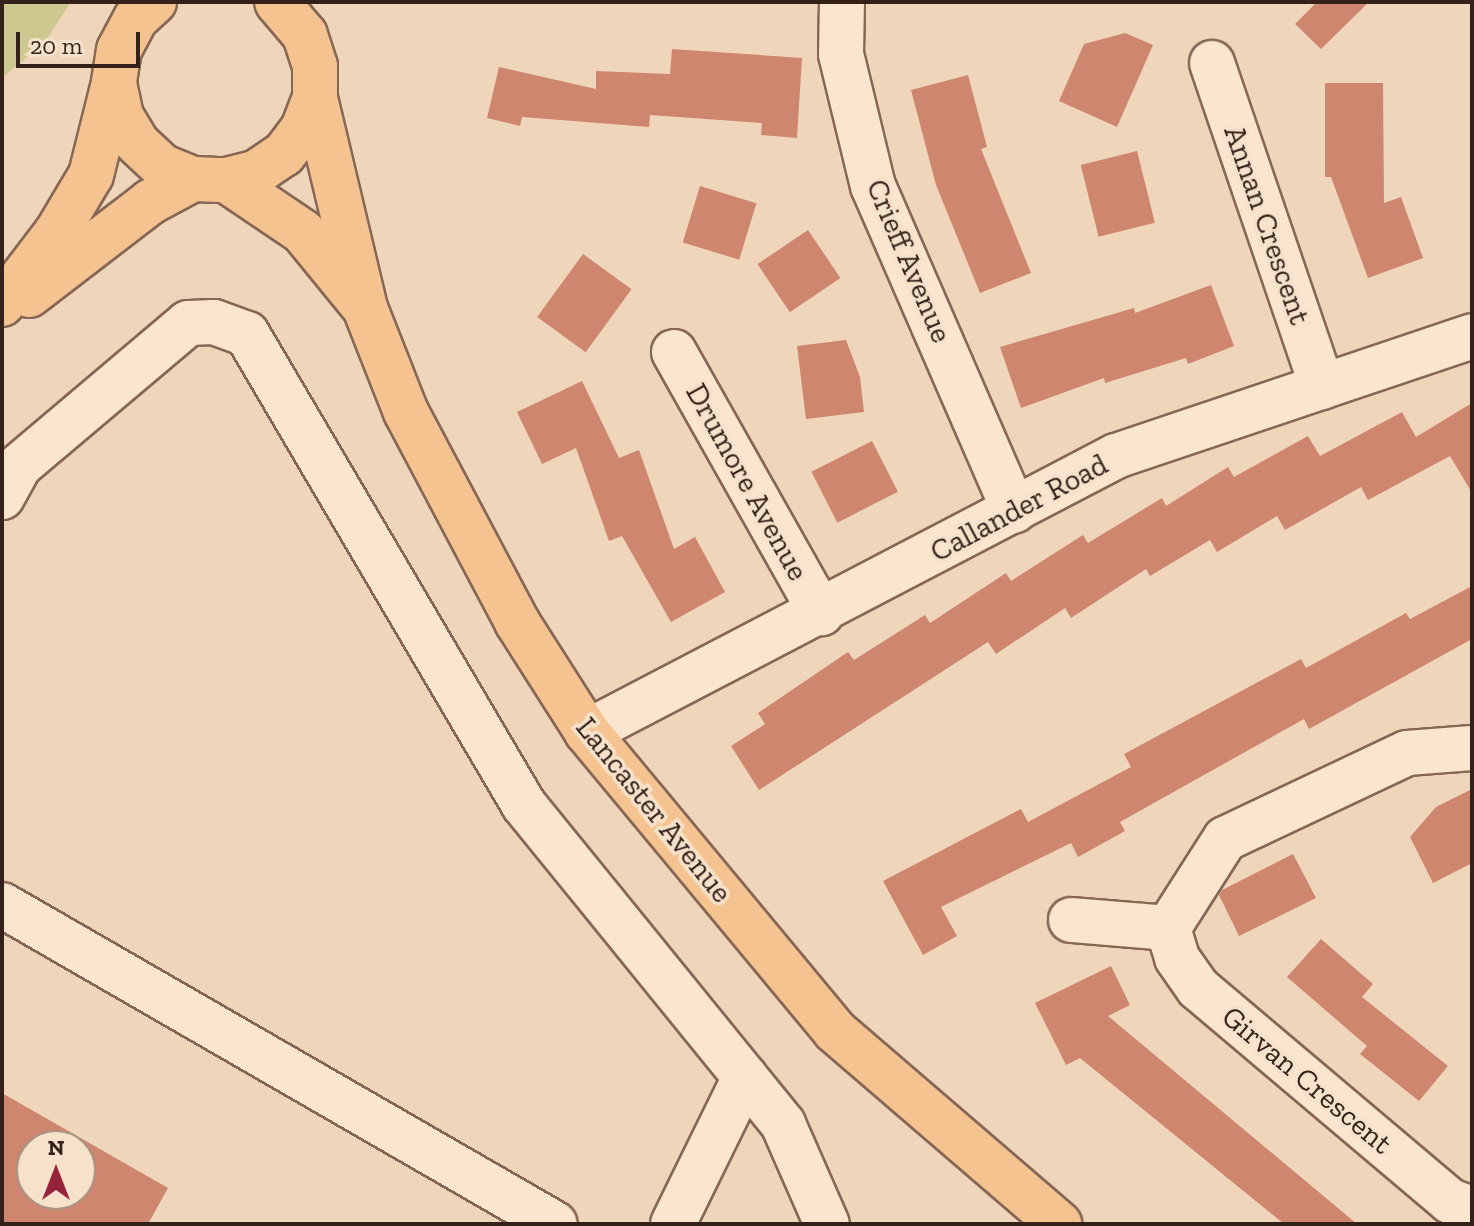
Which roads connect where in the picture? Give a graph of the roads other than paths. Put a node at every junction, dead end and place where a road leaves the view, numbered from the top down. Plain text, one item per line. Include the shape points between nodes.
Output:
1 (154, 2) edge
2 (842, 2) edge
3 (283, 4) edge
4 (1212, 63) dead end
5 (114, 83) junction
6 (315, 98) junction
7 (210, 180) junction
8 (2, 304) edge
9 (365, 308) junction
10 (2, 316) edge
11 (1472, 336) edge
12 (674, 352) dead end
13 (1322, 387) junction
14 (2, 497) edge
15 (1014, 511) junction
16 (821, 613) junction
17 (587, 732) junction
18 (1472, 748) edge
19 (2, 905) edge
20 (1071, 920) dead end
21 (1168, 928) junction
22 (745, 1077) junction
23 (1472, 1209) edge
24 (555, 1224) edge
25 (673, 1224) edge
26 (827, 1224) edge
27 (1059, 1224) edge

1 - 5 main road via 136,18 119,50
2 - 15 street, Crieff Avenue via 841,54 873,186
3 - 6 main road, Lancaster Avenue via 305,35 315,66
4 - 13 street, Annan Crescent
5 - 7 main road, Lancaster Avenue via 121,116 137,143 163,167
5 - 8 main road via 91,175 57,232
6 - 7 main road via 303,129 284,154 257,172
6 - 9 main road, Lancaster Avenue
7 - 9 main road, Lancaster Avenue via 303,232
7 - 10 main road via 150,202
9 - 17 main road, Lancaster Avenue via 413,426 517,622
11 - 13 street, Callander Road
12 - 16 street, Drumore Avenue
13 - 15 street, Callander Road via 1116,456
14 - 22 street via 19,466 188,323 214,322 247,334 524,805
15 - 16 street, Callander Road
16 - 17 street, Callander Road
17 - 27 main road, Lancaster Avenue via 835,1031
18 - 21 street via 1407,753 1225,839
19 - 24 street
20 - 21 street
21 - 23 street, Girvan Crescent via 1177,958 1198,988 1450,1201
22 - 25 street
22 - 26 street via 783,1124

